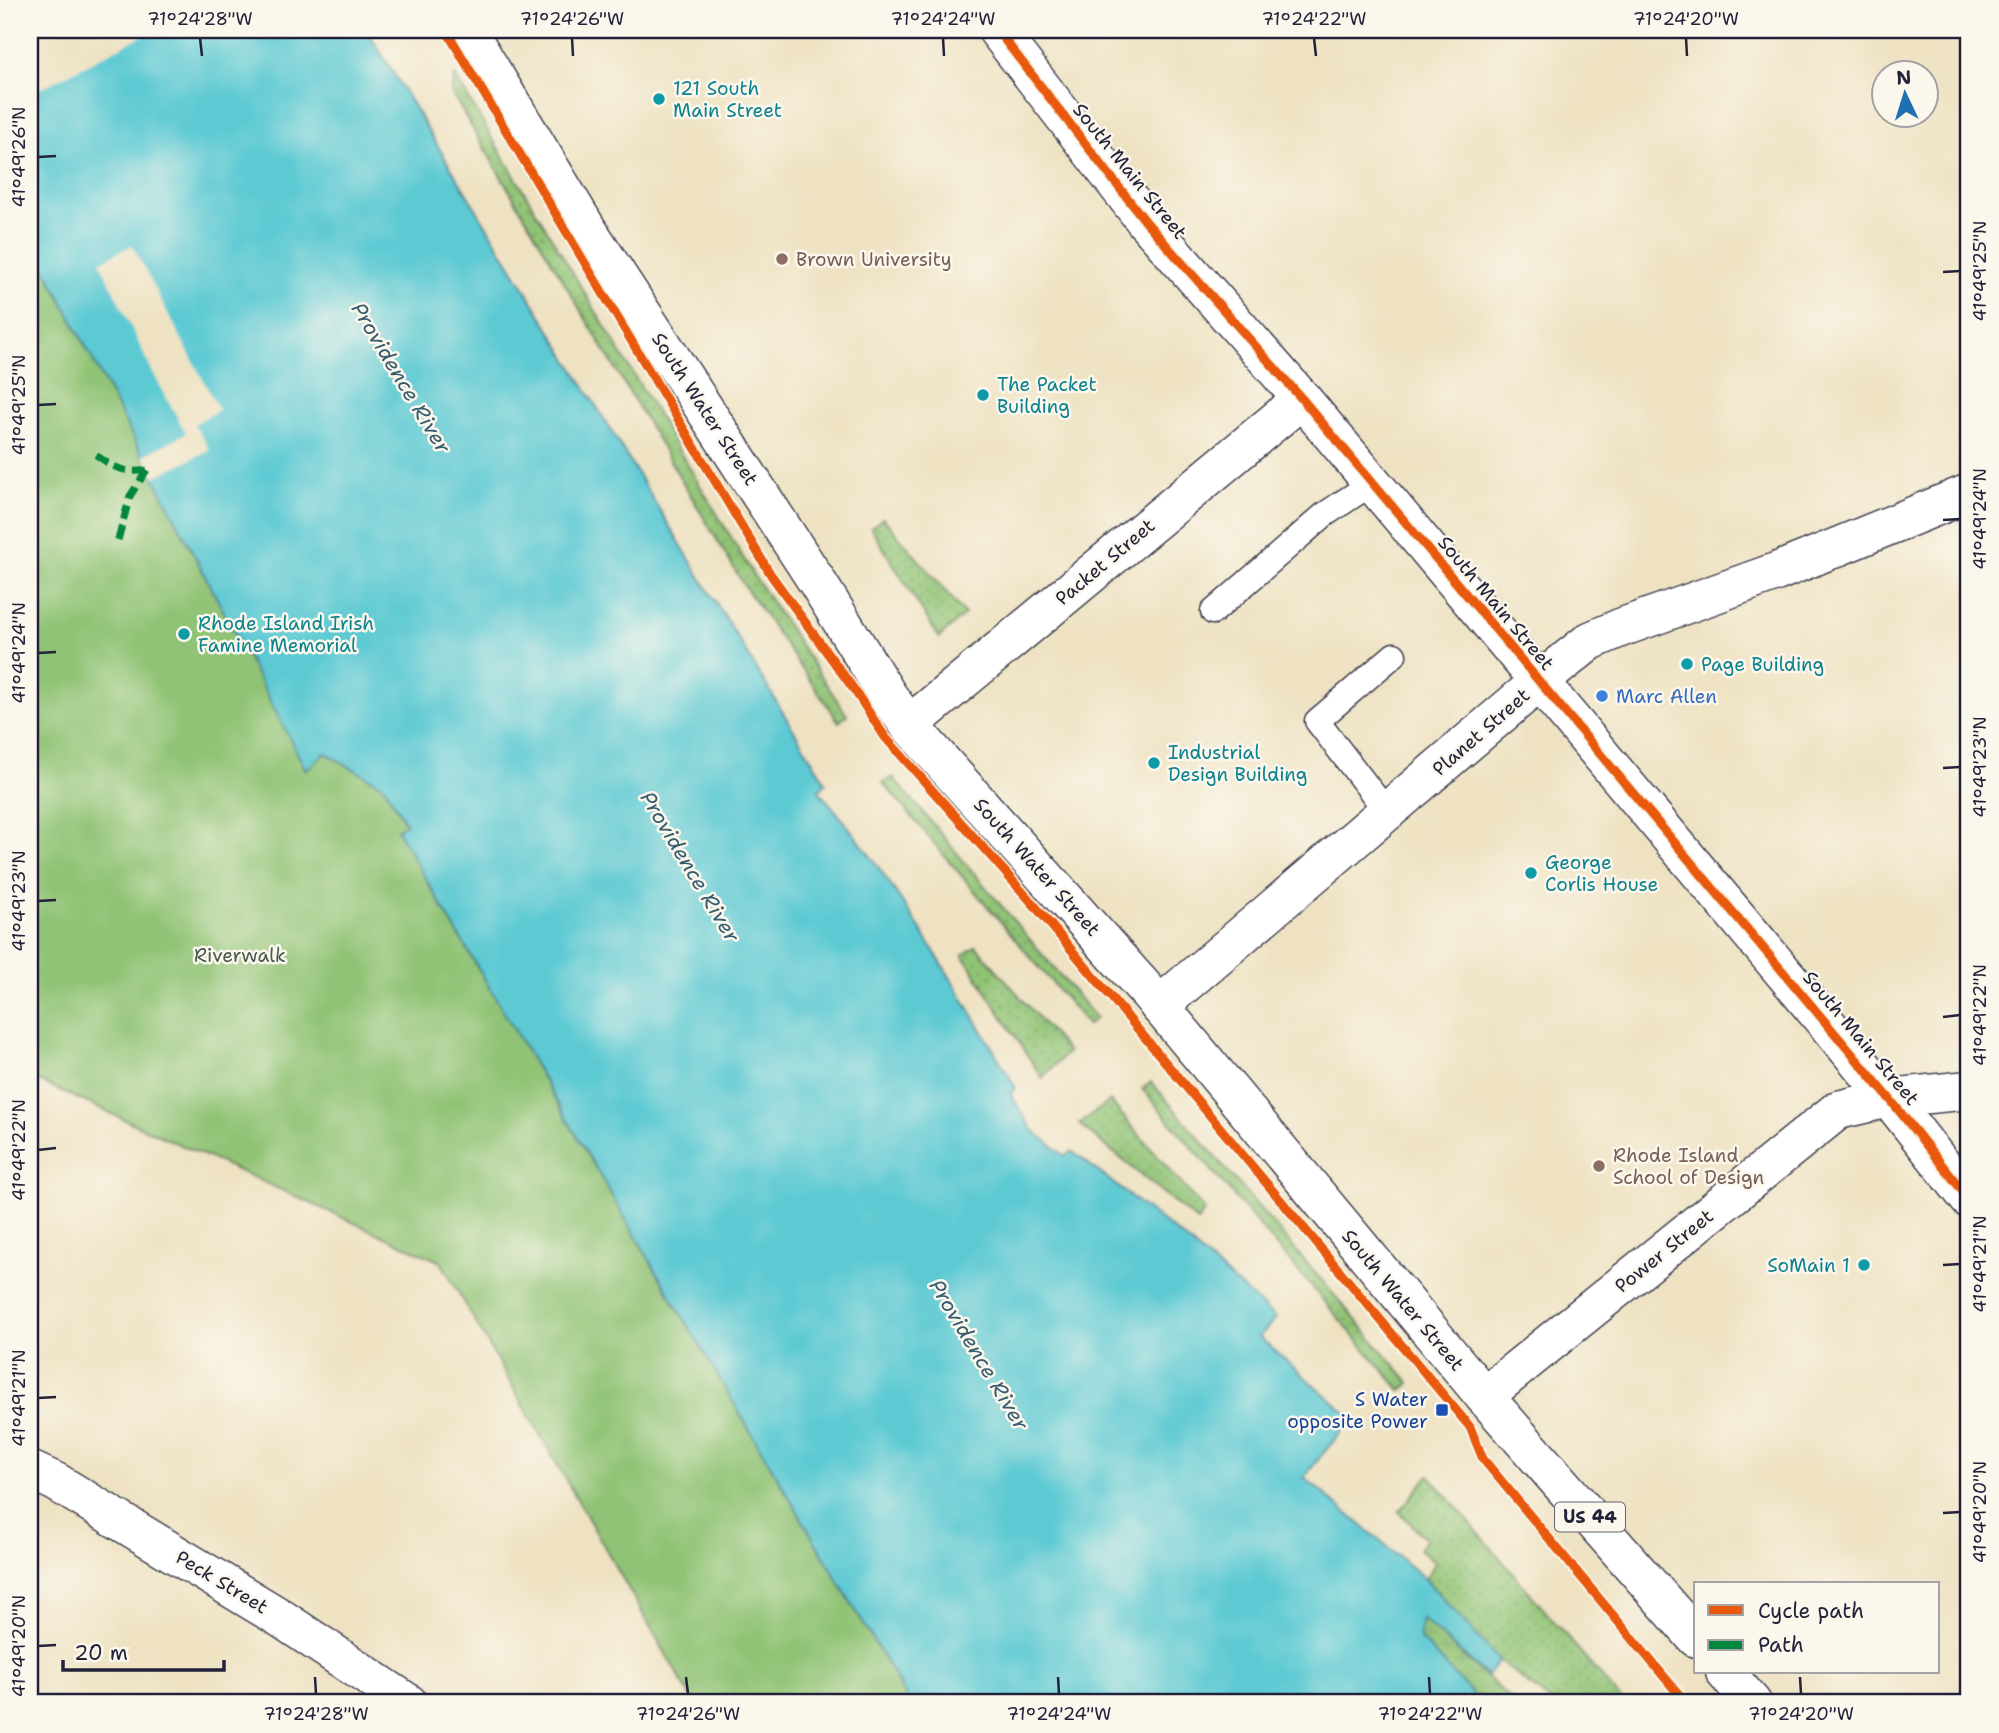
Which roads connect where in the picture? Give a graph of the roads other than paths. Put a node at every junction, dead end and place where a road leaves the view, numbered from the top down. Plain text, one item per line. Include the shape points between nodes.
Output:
1 (467, 30) edge
2 (997, 30) edge
3 (1301, 399) junction
4 (1372, 483) junction
5 (1969, 493) edge
6 (1213, 612) dead end
7 (1394, 655) dead end
8 (1539, 682) junction
9 (909, 725) junction
10 (1387, 812) junction
11 (1160, 1006) junction
12 (1969, 1090) edge
13 (1889, 1098) junction
14 (1969, 1199) edge
15 (1483, 1396) junction
16 (30, 1470) edge
17 (1694, 1636) edge
18 (1727, 1674) edge
19 (408, 1703) edge
20 (1752, 1703) edge

1 - 9 main road, South Water Street / US 44 via 587,229
2 - 3 main road, South Main Street via 1146,222
3 - 4 main road, South Main Street
3 - 9 main road, Packet Street
4 - 6 lane via 1324,514
4 - 8 main road, South Main Street
5 - 8 main road, Planet Street via 1788,568 1610,632 1590,641
7 - 10 lane via 1317,720
8 - 10 main road, Planet Street
8 - 13 main road, South Main Street
9 - 11 main road, South Water Street / US 44
10 - 11 main road, Planet Street
11 - 15 main road, South Water Street / US 44
12 - 13 main road, Power Street
13 - 14 main road, South Main Street
13 - 15 main road, Power Street via 1839,1110
15 - 17 main road, South Water Street / US 44
16 - 19 main road, Peck Street via 279,1617
18 - 20 main road

